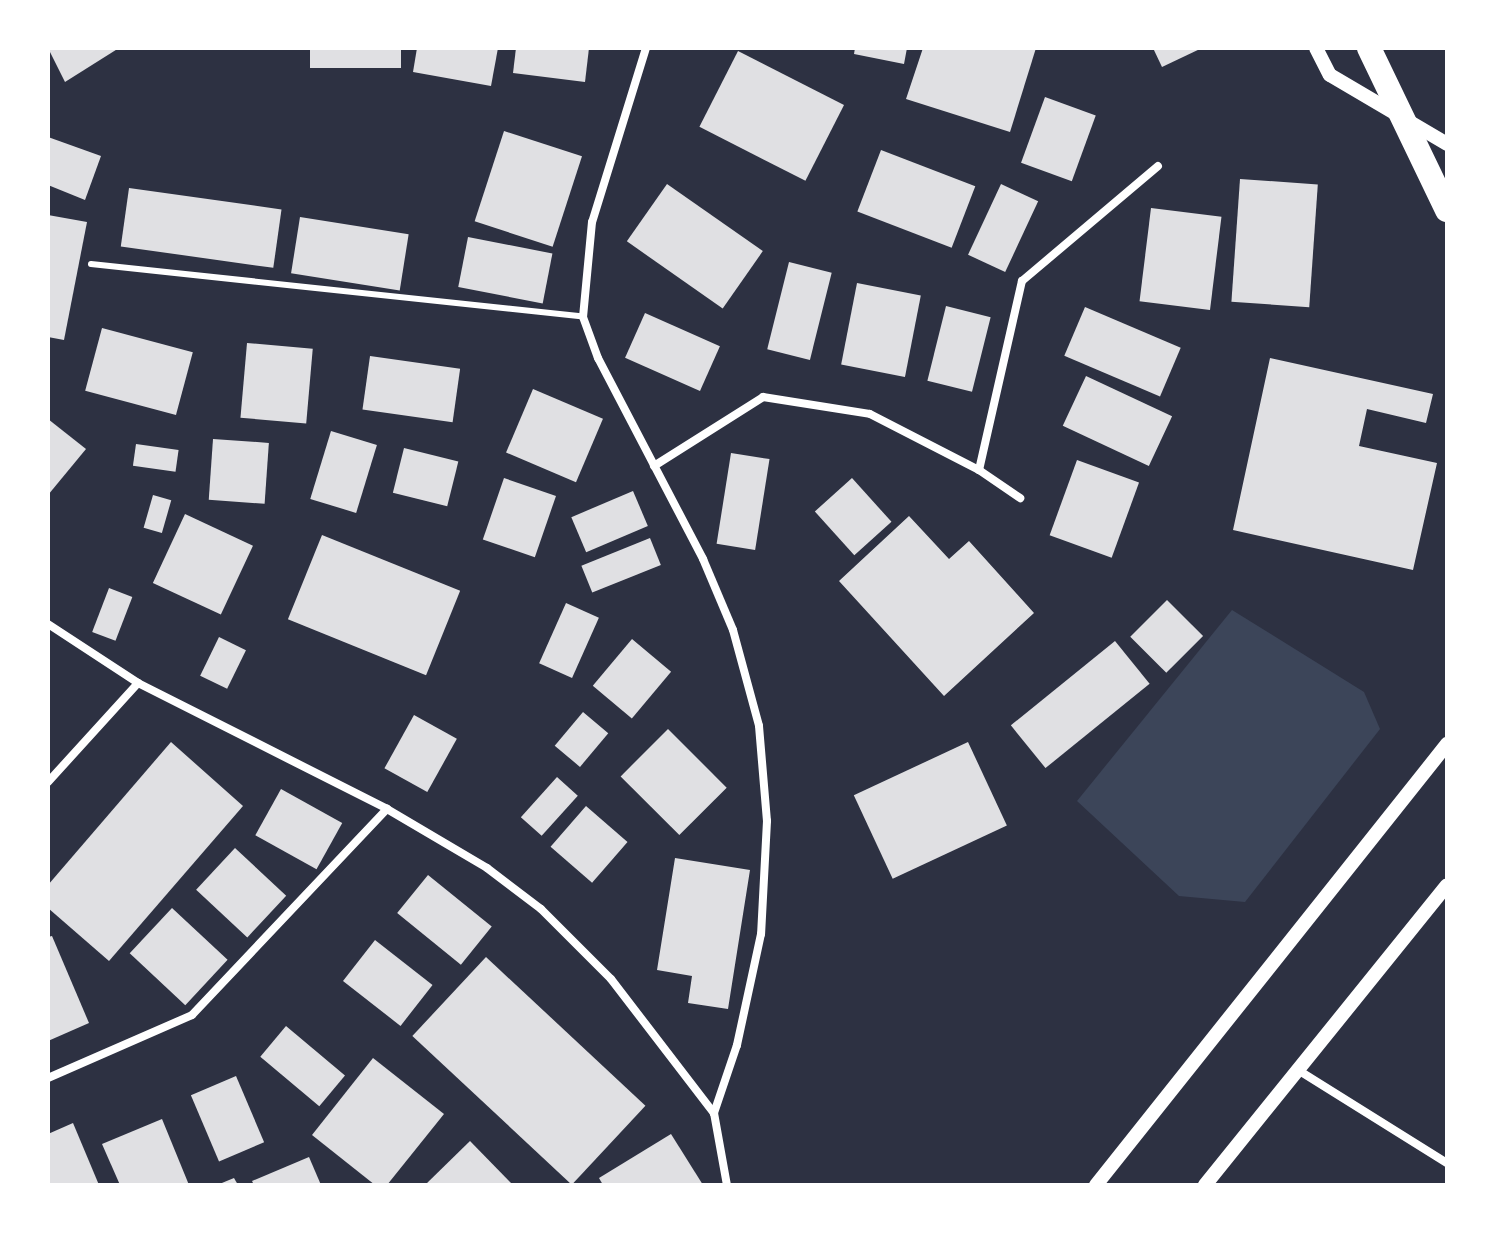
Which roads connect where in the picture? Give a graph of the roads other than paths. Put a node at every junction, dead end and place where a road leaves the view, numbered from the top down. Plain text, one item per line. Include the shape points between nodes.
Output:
1 (646, 48) edge
2 (1316, 48) edge
3 (1369, 48) edge
4 (1447, 144) edge
5 (1158, 166) dead end
6 (1447, 210) edge
7 (91, 264) dead end
8 (583, 317) junction
9 (654, 466) junction
10 (979, 470) junction
11 (1020, 498) dead end
12 (48, 624) edge
13 (138, 683) junction
14 (1447, 744) edge
15 (48, 782) edge
16 (387, 809) junction
17 (1447, 885) edge
18 (1298, 1070) junction
19 (48, 1078) edge
20 (714, 1113) junction
21 (1447, 1163) edge
22 (727, 1185) edge
23 (1096, 1185) edge
24 (1205, 1185) edge

1 - 8 street via 592,222
2 - 4 street via 1330,75
3 - 6 highway
5 - 10 street via 1022,281
7 - 8 lane
8 - 9 street via 598,358
9 - 10 street via 763,397 870,414
9 - 20 street via 733,630 759,726 767,821 761,934 737,1045
10 - 11 street
12 - 13 street
13 - 15 street
13 - 16 street
14 - 23 street
16 - 19 street via 192,1015
16 - 20 street via 487,868 541,909 611,979
17 - 18 street
18 - 21 street
18 - 24 street
20 - 22 street

